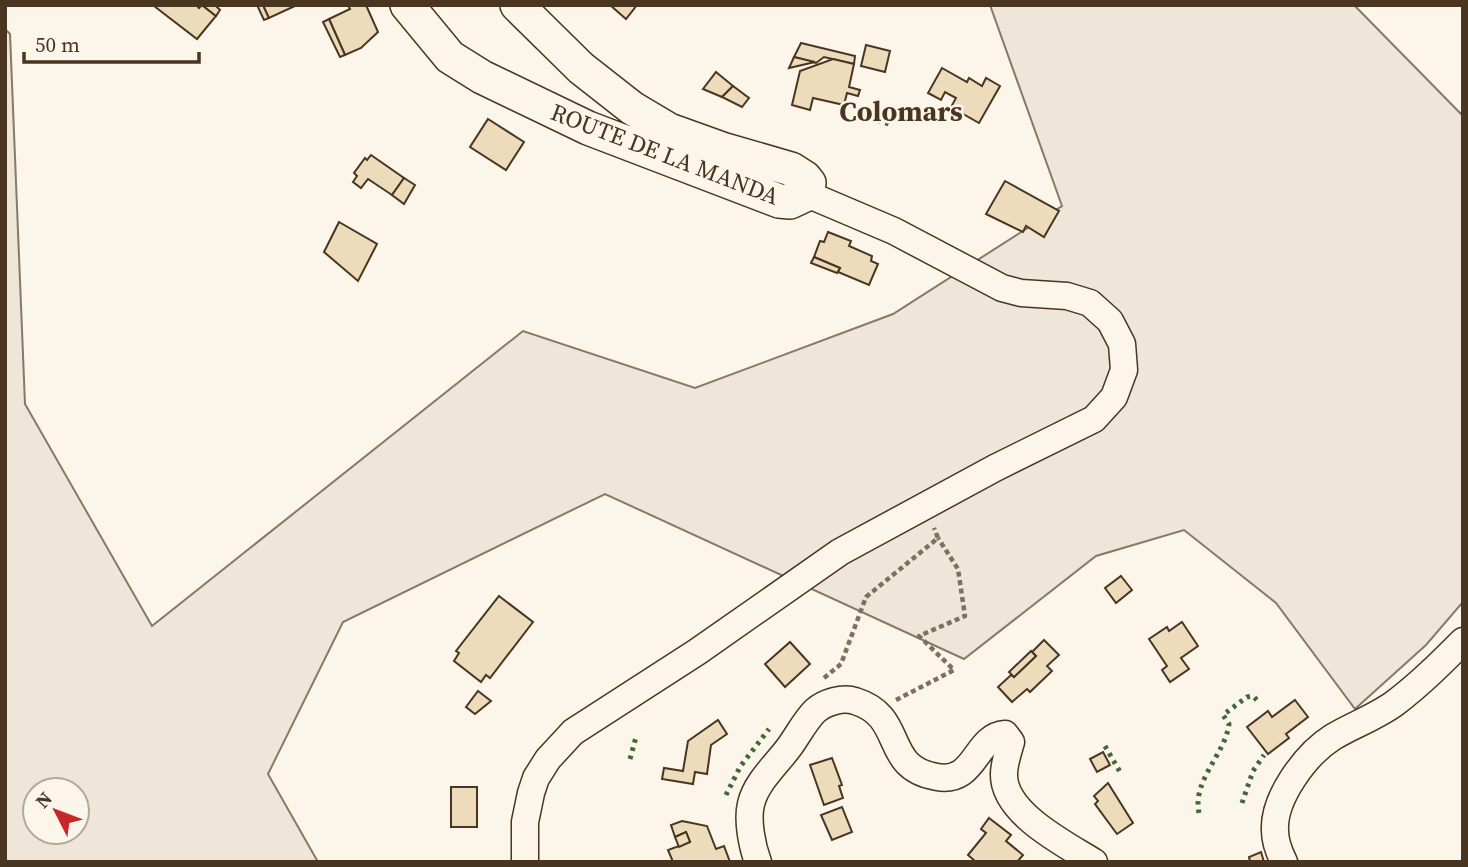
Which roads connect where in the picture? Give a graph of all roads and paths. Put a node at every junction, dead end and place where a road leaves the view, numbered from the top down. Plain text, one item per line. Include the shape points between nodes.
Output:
1 (407, 5) edge
2 (517, 5) edge
3 (807, 194) junction
4 (899, 522) junction
5 (938, 538) junction
6 (1463, 641) edge
7 (823, 679) dead end
8 (886, 720) junction
9 (525, 862) edge
10 (758, 862) edge
11 (1094, 862) edge
12 (1284, 862) edge

1 - 3 main road, ROUTE DE LA MANDA via 450,57 538,105 779,201 790,202
2 - 3 main road, ROUTE DE LA MANDA via 581,68 632,108 669,130 791,169 809,183
3 - 4 street via 894,231 1002,288 1090,303 1110,321 1122,344 1124,370 1114,397 1094,419
4 - 5 path via 931,518
4 - 9 street via 840,552 573,732 536,778 525,822
5 - 7 path via 866,597 841,664
5 - 8 path via 958,569 965,616 919,636 954,670 894,701
6 - 12 street via 1392,705 1330,739 1308,759 1286,789 1276,814 1275,833
8 - 10 street via 850,700 817,710 752,799 750,820
8 - 11 street via 903,760 919,772 938,777 962,773 991,739 1005,734 1011,742 1003,773 1018,809

